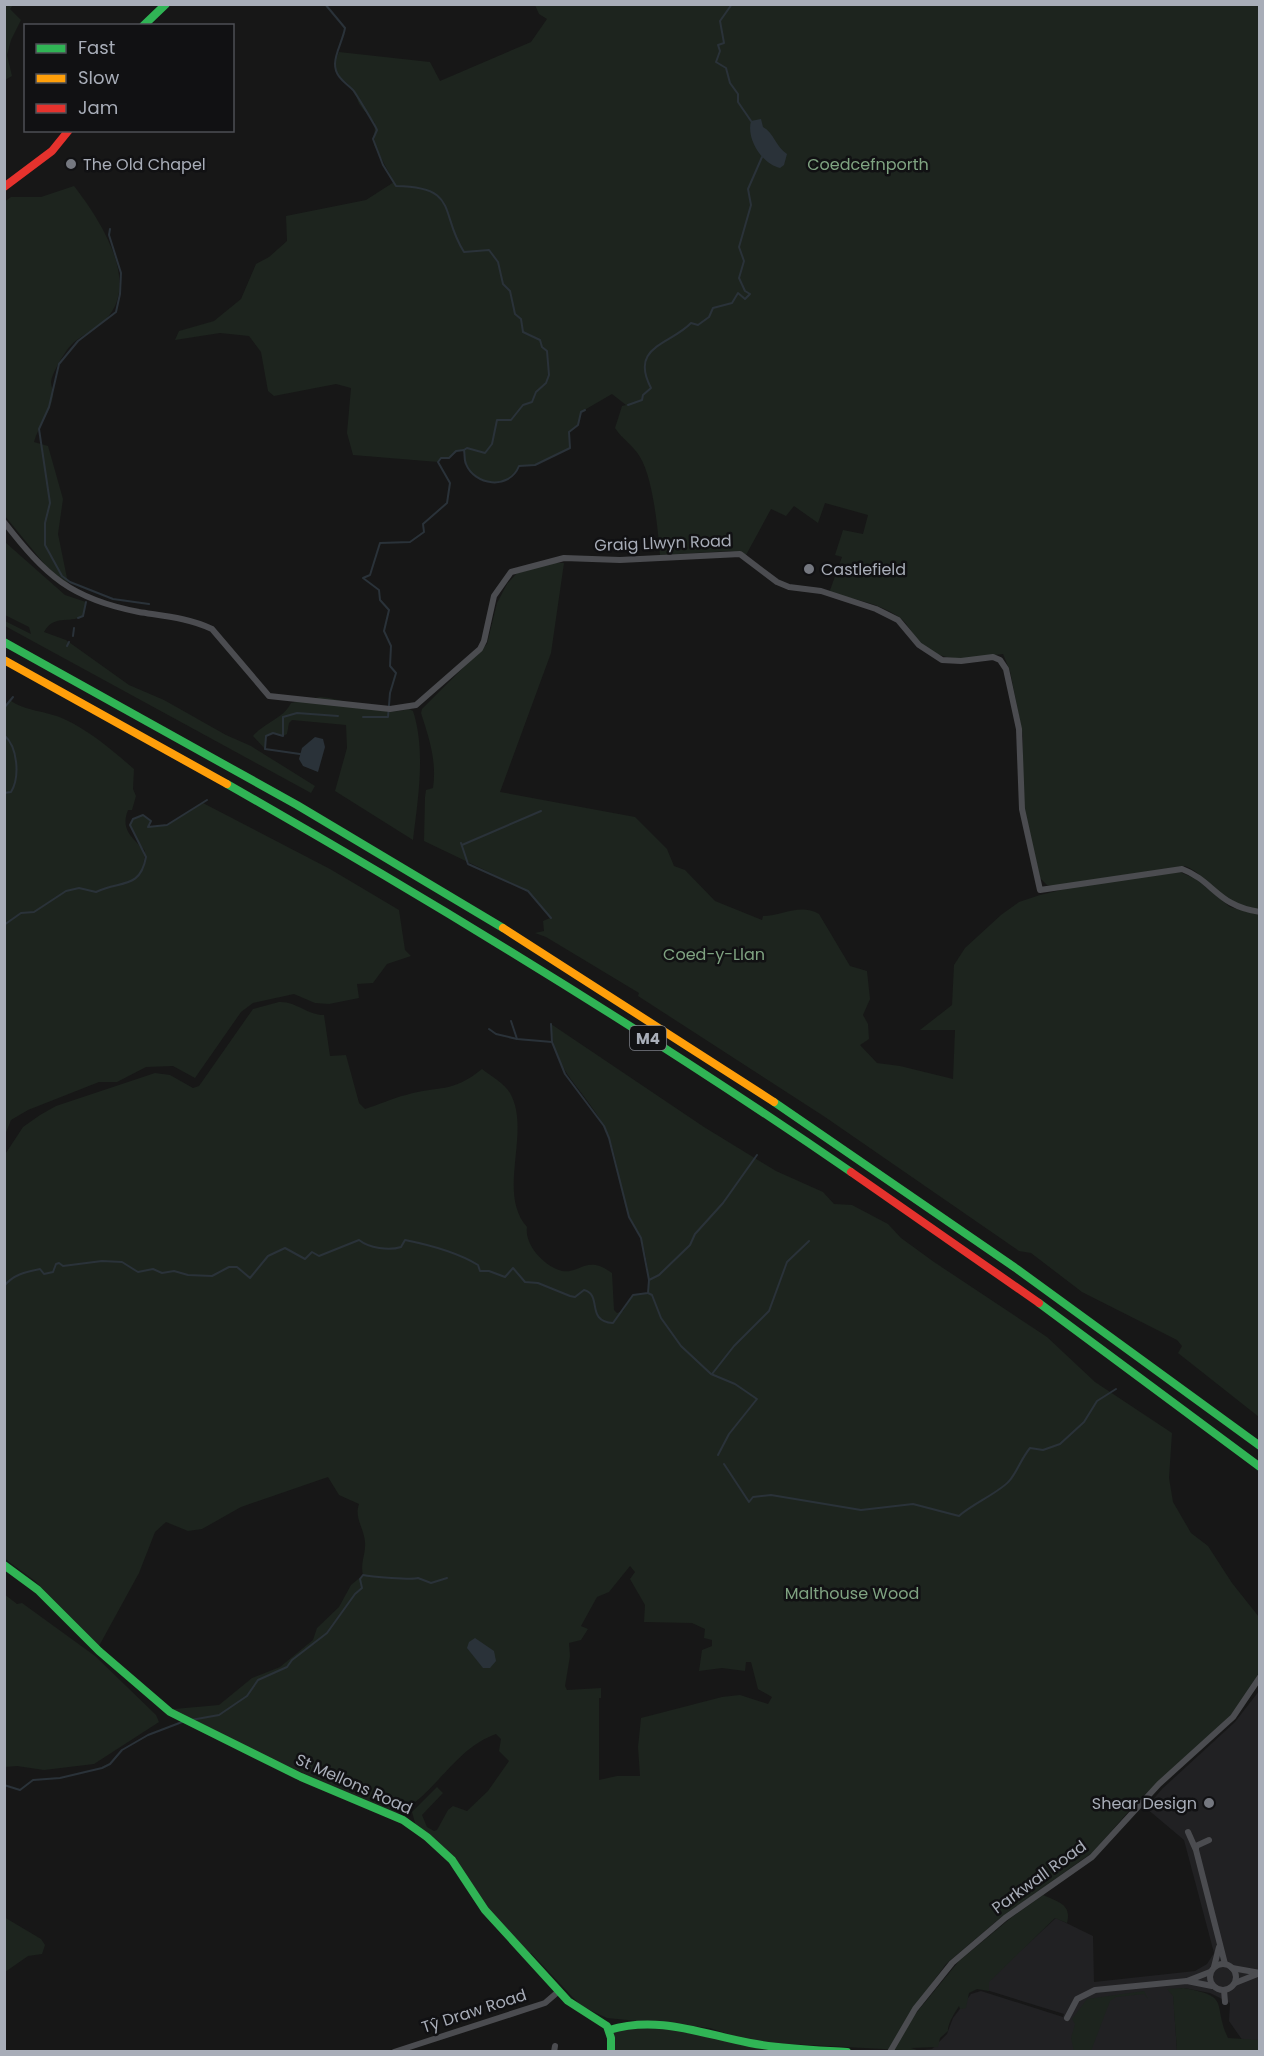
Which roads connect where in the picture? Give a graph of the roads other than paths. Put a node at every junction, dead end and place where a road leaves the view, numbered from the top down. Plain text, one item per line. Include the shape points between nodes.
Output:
1 (166, 4) edge
2 (145, 24) edge
3 (67, 132) edge
4 (4, 188) edge
5 (4, 522) edge
6 (4, 642) edge
7 (4, 660) edge
8 (1260, 912) edge
9 (1260, 1446) edge
10 (1260, 1467) edge
11 (4, 1565) edge
12 (1259, 1678) edge
13 (1188, 1832) dead end
14 (1209, 1840) dead end
15 (1196, 1850) junction
16 (1220, 1947) junction
17 (1225, 1964) junction
18 (1232, 1968) junction
19 (1212, 1970) junction
20 (1260, 1973) edge
21 (1187, 1981) junction
22 (1234, 1983) junction
23 (1212, 1986) junction
24 (1224, 1990) junction
25 (559, 1991) junction
26 (1226, 2002) dead end
27 (1067, 2018) dead end
28 (609, 2030) junction
29 (394, 2052) edge
30 (611, 2052) edge
31 (847, 2052) edge
32 (890, 2052) edge

1 - 2 main road
3 - 4 main road via 52,152
5 - 8 street, Graig Llwyn Road via 51,577 71,590 112,606 212,629 269,696 390,708 416,705 480,649 494,596 511,572 564,558 620,560 740,554 777,582 821,591 898,620 919,645 942,660 1000,660 1006,669 1017,718 1022,809 1040,890 1182,869 1192,872 1232,904
6 - 9 main road, M4 via 254,779 622,1002 1009,1263
7 - 10 main road, M4 via 330,843 626,1024 771,1118 989,1269
11 - 25 main road, St Mellons Road via 38,1590 99,1651 167,1710 301,1777 403,1820 427,1837 452,1860 485,1910
12 - 32 street, Parkwall Road via 1233,1717 1159,1784 1092,1857 1005,1917 952,1963 915,2009
13 - 15 street
14 - 15 street via 1196,1846
15 - 16 street
16 - 17 street
16 - 19 street
17 - 18 street
17 - 19 street
18 - 20 street
18 - 22 street via 1236,1975
19 - 21 street
19 - 23 street
20 - 22 street
21 - 23 street
21 - 27 street via 1087,1992 1074,2002
22 - 24 street
23 - 24 street
24 - 26 street
25 - 28 main road, St Mellons Road
25 - 29 street, Tŷ Draw Road via 545,2002
28 - 30 main road
28 - 31 main road via 631,2023 672,2026 752,2044

